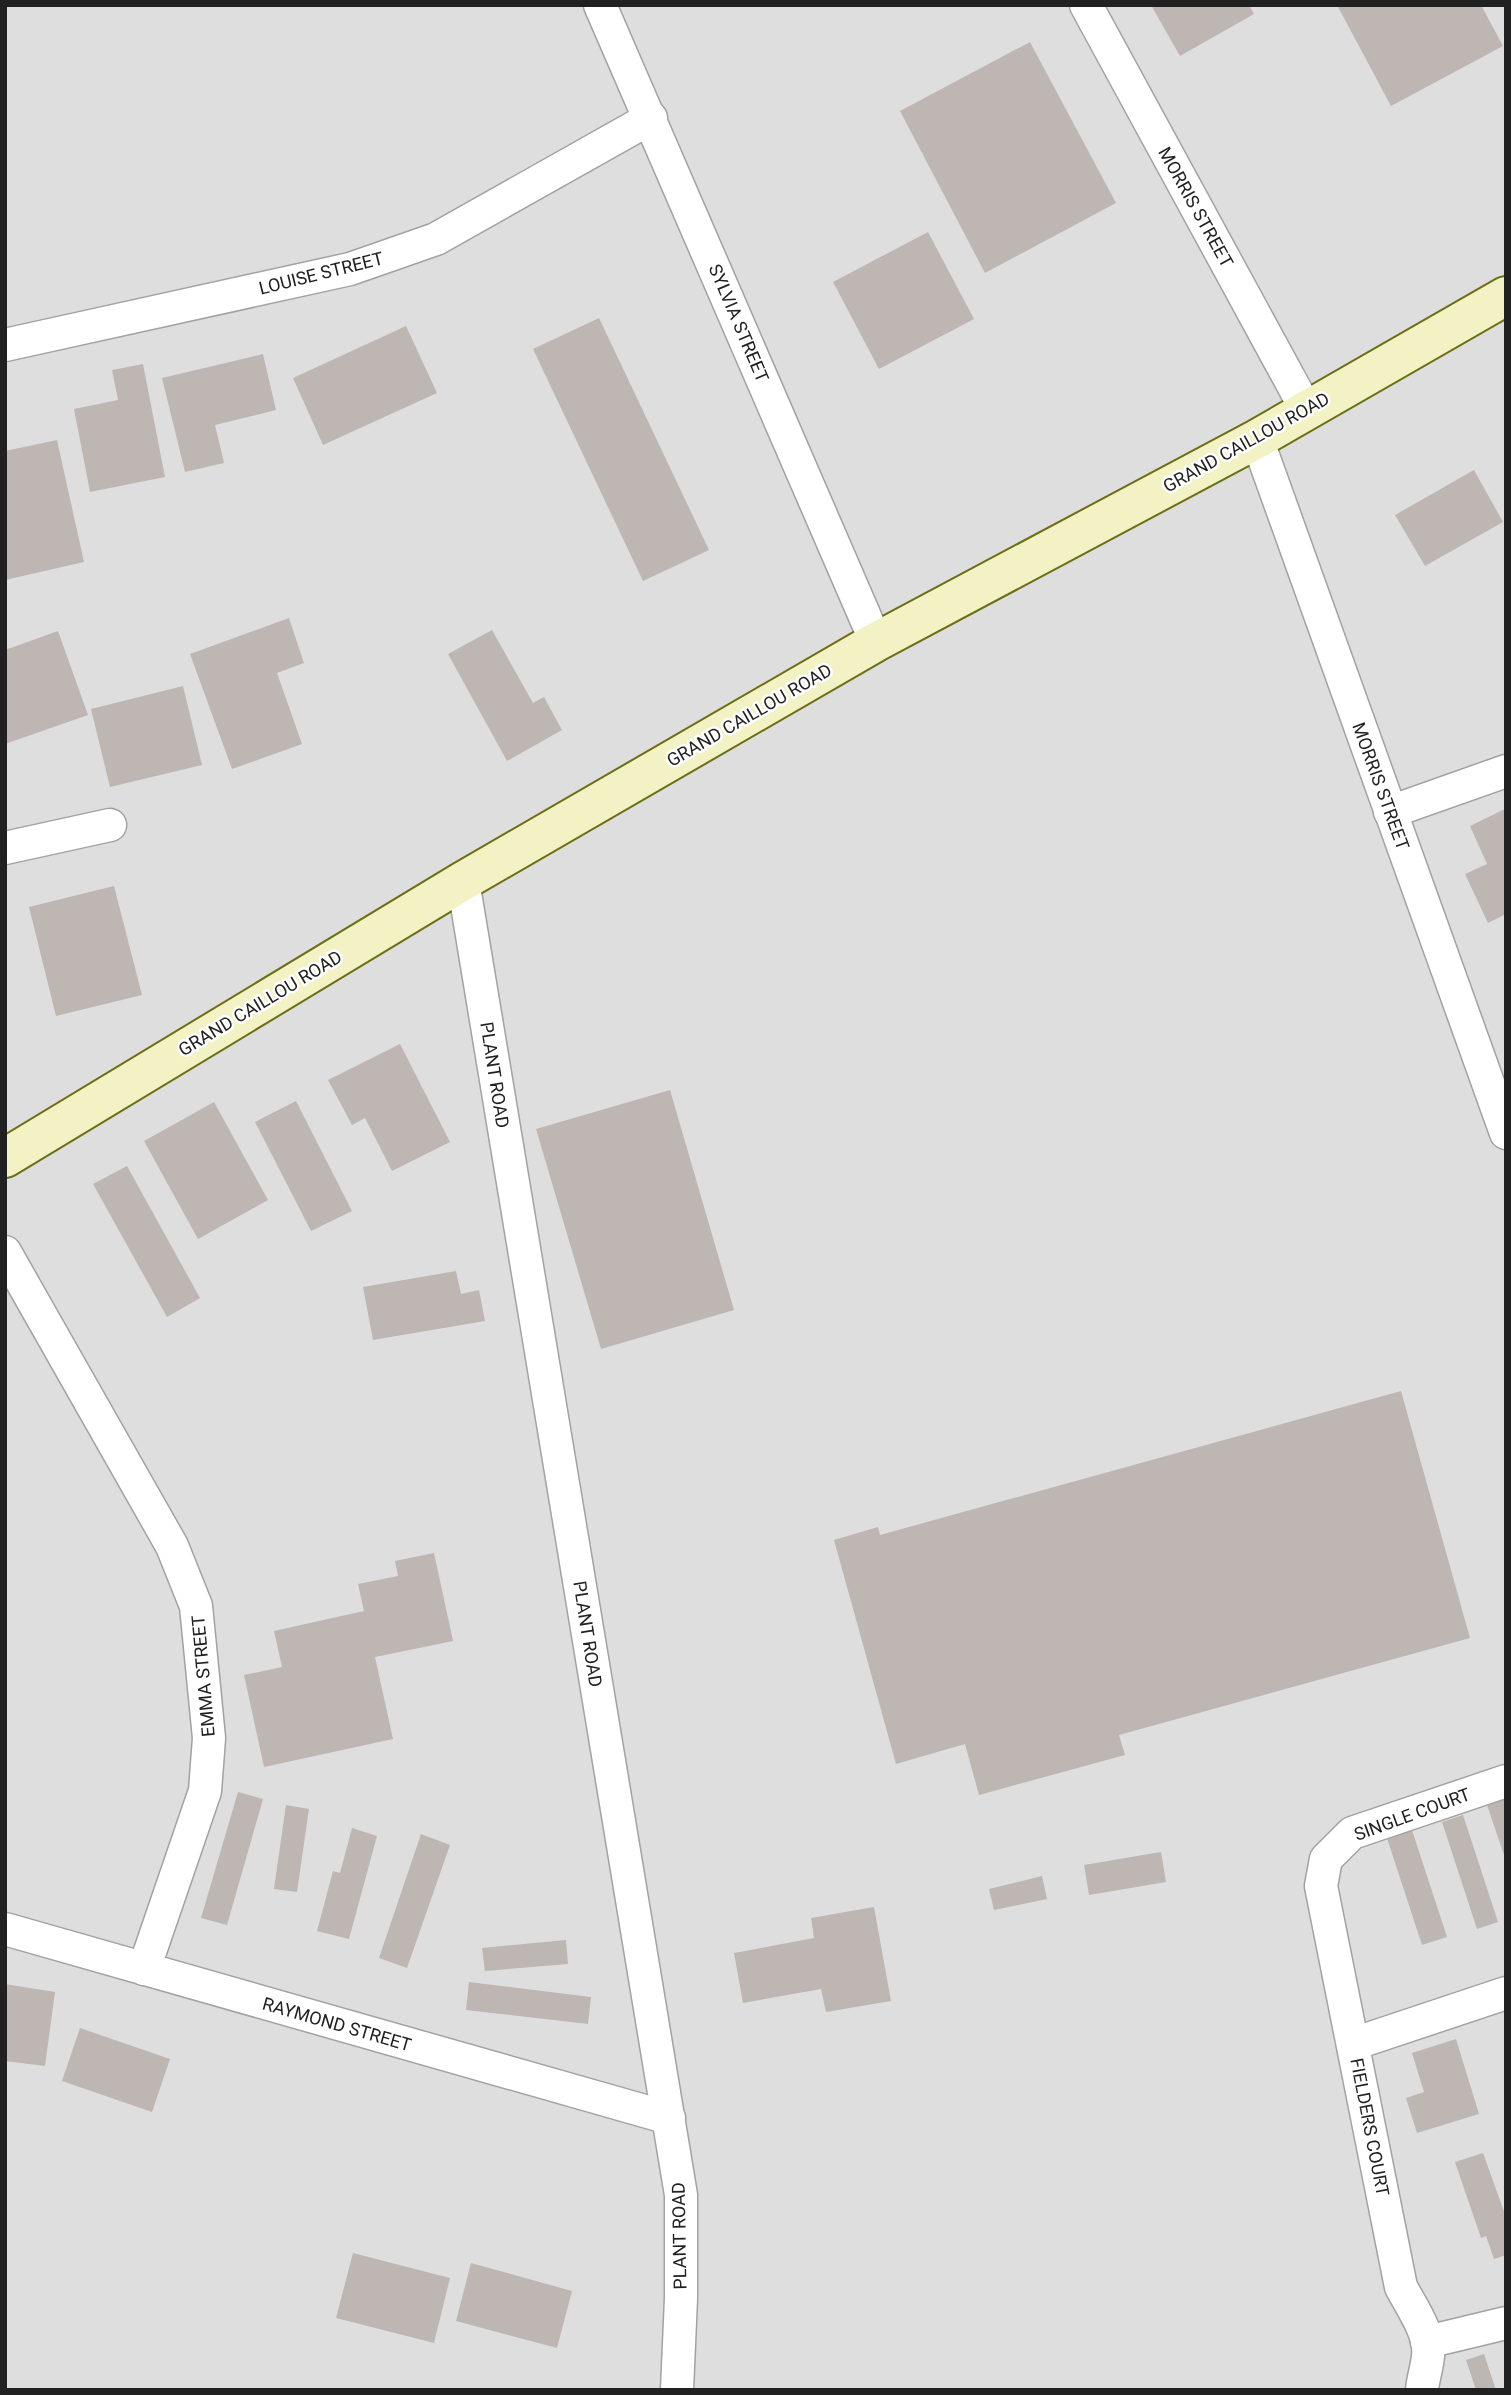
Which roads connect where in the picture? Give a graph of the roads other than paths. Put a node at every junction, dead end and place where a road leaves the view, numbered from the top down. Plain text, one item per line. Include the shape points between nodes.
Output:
1 (600, 5) edge
2 (1086, 5) edge
3 (650, 118) junction
4 (1506, 296) edge
5 (5, 345) edge
6 (1306, 409) junction
7 (1257, 439) junction
8 (876, 642) junction
9 (1506, 771) edge
10 (1390, 812) junction
11 (110, 825) dead end
12 (5, 848) edge
13 (463, 881) junction
14 (1506, 1133) edge
15 (5, 1158) edge
16 (5, 1252) edge
17 (1506, 1781) edge
18 (1326, 1859) joint
19 (5, 1929) edge
20 (144, 1969) junction
21 (1506, 1993) edge
22 (1353, 2044) junction
23 (669, 2118) junction
24 (1506, 2323) edge
25 (1427, 2342) junction
26 (677, 2390) edge
27 (1422, 2390) edge

1 - 3 street, SYLVIA STREET
2 - 6 street, MORRIS STREET
3 - 5 street, LOUISE STREET via 436,239 350,269
3 - 8 street, SYLVIA STREET
4 - 6 main road, GRAND CAILLOU ROAD
6 - 7 main road, GRAND CAILLOU ROAD
7 - 8 main road, GRAND CAILLOU ROAD
7 - 10 street, MORRIS STREET
8 - 13 main road, GRAND CAILLOU ROAD
9 - 10 street
10 - 14 street, MORRIS STREET
11 - 12 street
13 - 15 main road, GRAND CAILLOU ROAD
13 - 23 street, PLANT ROAD
16 - 20 street, EMMA STREET via 172,1546 197,1606 209,1738 205,1791
17 - 18 street, SINGLE COURT via 1352,1833
18 - 22 street, FIELDERS COURT via 1321,1886
19 - 20 street, RAYMOND STREET
20 - 23 street, RAYMOND STREET
21 - 22 street
22 - 25 street, FIELDERS COURT via 1401,2287
23 - 26 street, PLANT ROAD via 681,2195
24 - 25 street
25 - 27 street

